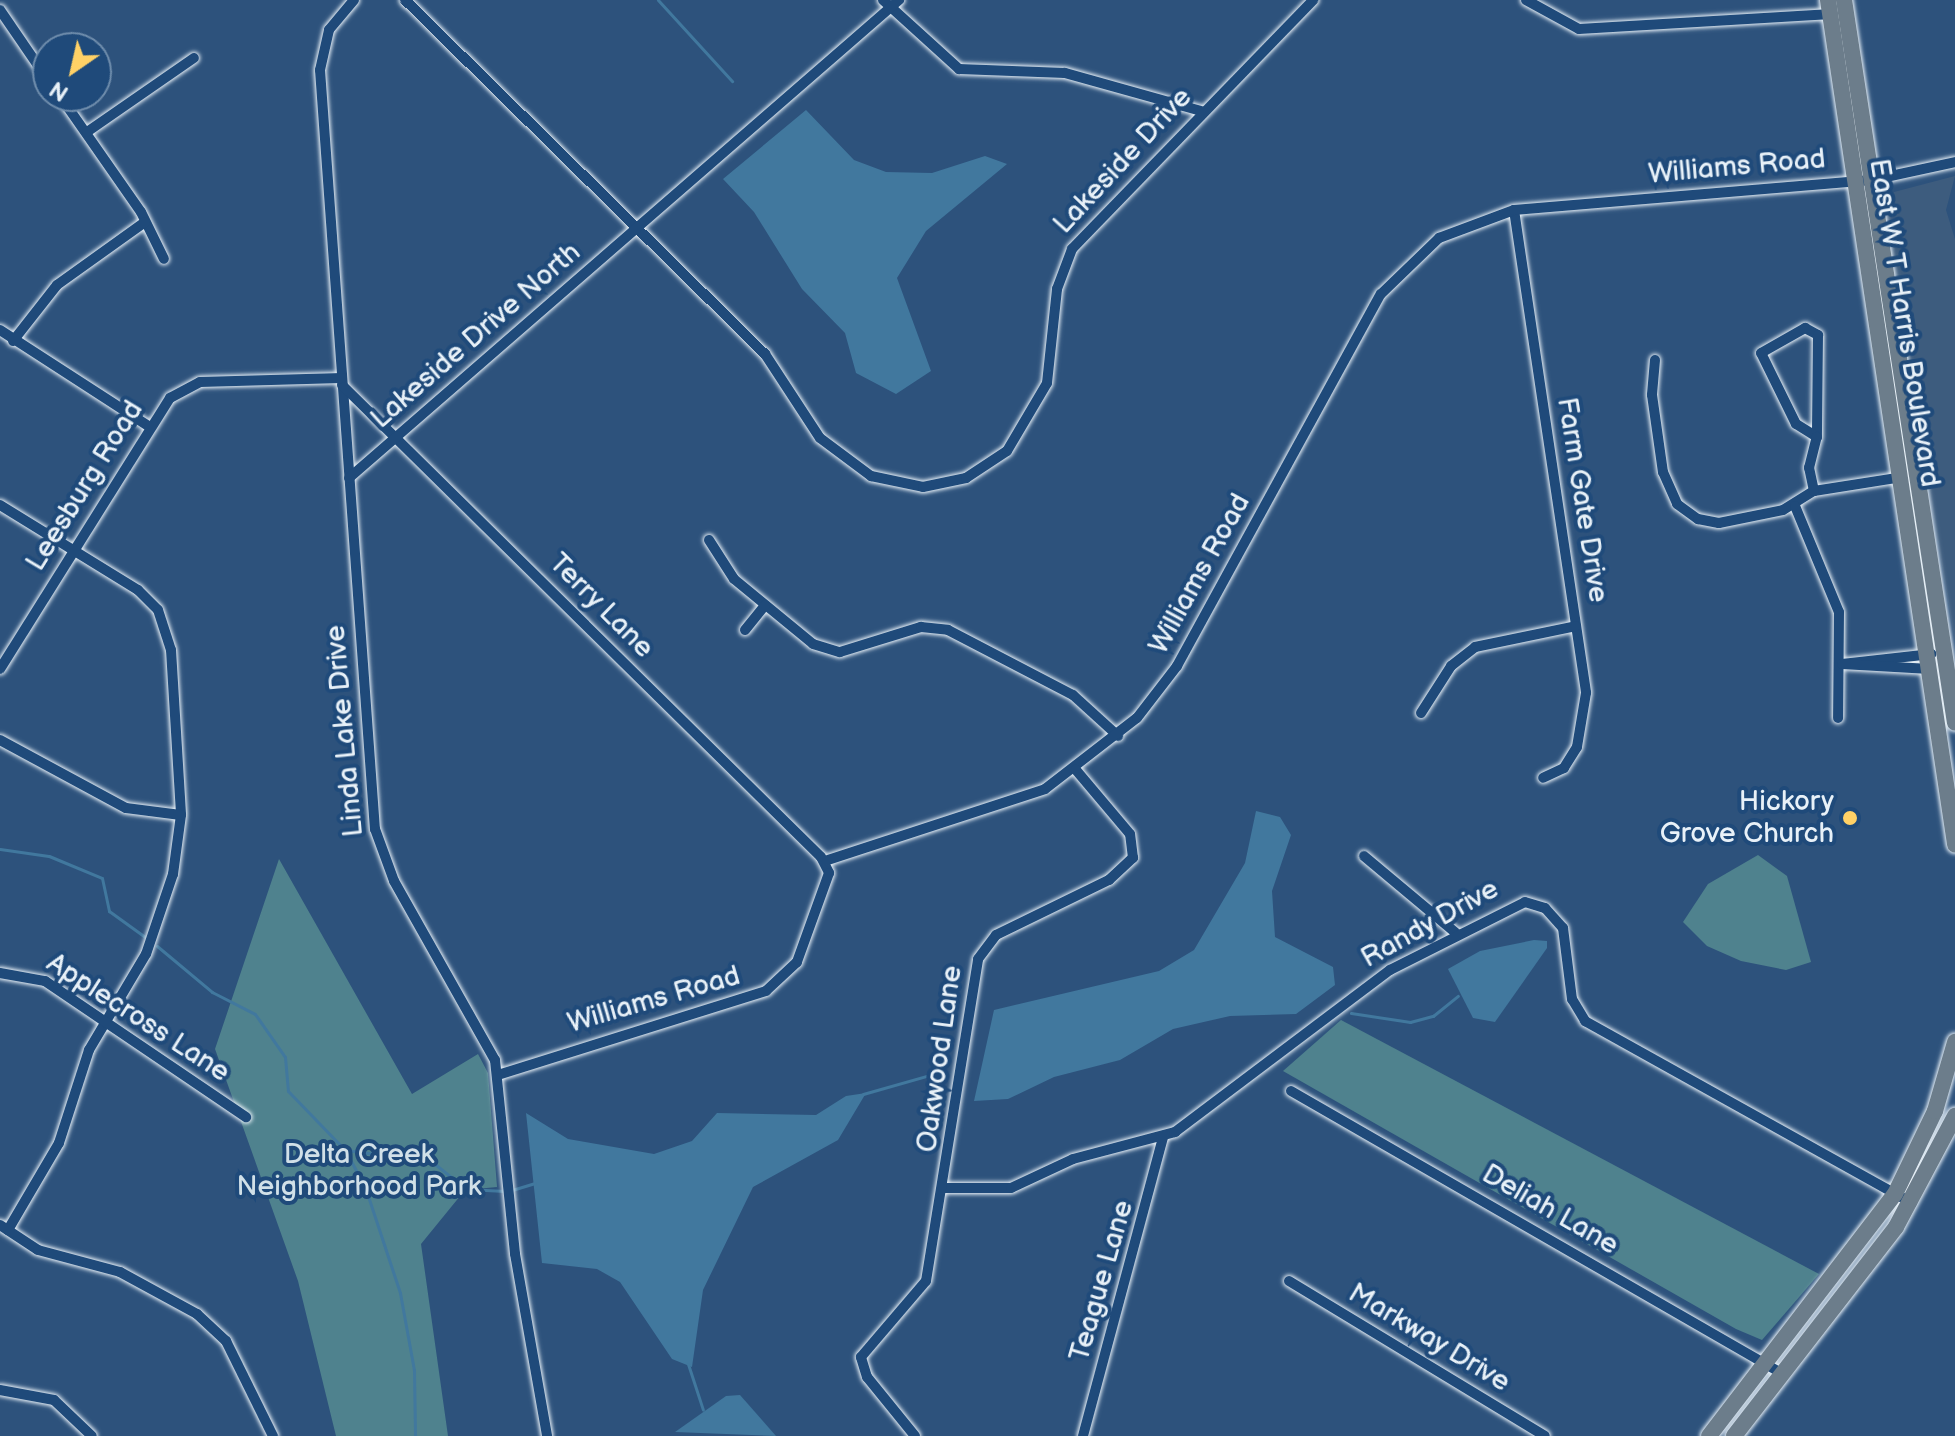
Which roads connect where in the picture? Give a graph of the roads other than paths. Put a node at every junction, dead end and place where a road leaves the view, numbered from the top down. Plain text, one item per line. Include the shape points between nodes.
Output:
1 (354, 0) edge
2 (405, 0) edge
3 (1313, 0) edge
4 (1526, 0) edge
5 (891, 3) edge
6 (1837, 7) edge
7 (0, 10) edge
8 (32, 57) edge
9 (194, 58) dead end
10 (1201, 111) junction
11 (72, 112) edge
12 (87, 132) junction
13 (1955, 162) edge
14 (1865, 181) junction
15 (1514, 210) junction
16 (145, 222) junction
17 (634, 230) junction
18 (164, 259) dead end
19 (0, 330) edge
20 (13, 341) junction
21 (1655, 360) dead end
22 (342, 382) junction
23 (150, 427) junction
24 (396, 437) junction
25 (1817, 437) junction
26 (1902, 477) junction
27 (349, 478) junction
28 (1814, 491) junction
29 (0, 505) edge
30 (1795, 506) junction
31 (709, 540) dead end
32 (74, 551) junction
33 (765, 605) junction
34 (1576, 626) junction
35 (745, 630) dead end
36 (1946, 658) junction
37 (1929, 661) junction
38 (1842, 664) junction
39 (0, 669) edge
40 (1421, 713) dead end
41 (1838, 718) dead end
42 (1955, 723) edge
43 (1118, 736) junction
44 (0, 740) edge
45 (1076, 770) junction
46 (1543, 778) dead end
47 (181, 815) junction
48 (1955, 844) edge
49 (1364, 856) dead end
50 (825, 861) junction
51 (1455, 932) junction
52 (0, 973) edge
53 (106, 1022) junction
54 (1955, 1042) edge
55 (498, 1075) junction
56 (1291, 1091) dead end
57 (1955, 1116) edge
58 (246, 1117) dead end
59 (1163, 1137) junction
60 (945, 1188) junction
61 (1895, 1194) junction
62 (1912, 1203) junction
63 (4, 1227) edge
64 (1289, 1281) dead end
65 (1767, 1362) junction
66 (1783, 1374) junction
67 (0, 1390) edge
68 (92, 1436) edge
69 (273, 1436) edge
70 (547, 1436) edge
71 (915, 1436) edge
72 (1083, 1436) edge
73 (1545, 1436) edge
74 (1709, 1436) edge
75 (1734, 1436) edge

1 - 22 street, Linda Lake Drive via 320,57
2 - 17 street, Lakeside Drive
3 - 10 street, Lakeside Drive
4 - 6 street via 1579,29
5 - 10 street via 959,69 1065,73
5 - 17 street
6 - 14 main road, East W T Harris Boulevard
7 - 8 street
9 - 12 street
10 - 17 street, Lakeside Drive via 1068,255 1057,289 1052,367 1016,438 986,468 949,484 894,484 837,453 806,420 765,354
11 - 12 street
12 - 16 street
13 - 14 street, Williams Road
14 - 15 street, Williams Road
14 - 26 main road, East W T Harris Boulevard
14 - 36 main road, East W T Harris Boulevard
15 - 34 street, Farm Gate Drive
15 - 43 street, Williams Road via 1439,238 1381,294 1177,666
16 - 18 street
16 - 20 street via 57,285
17 - 24 street, Lakeside Drive North
19 - 20 street
20 - 23 street
21 - 30 street via 1652,395 1663,472 1677,504 1719,523
22 - 23 street, Leesburg Road via 200,382 170,398
22 - 24 street, Terry Lane
22 - 27 street, Linda Lake Drive
23 - 32 street, Leesburg Road
24 - 27 street, Lakeside Drive North
24 - 50 street, Terry Lane
25 - 25 street via 1818,335 1805,328 1761,353 1796,424
25 - 28 street via 1809,468
26 - 28 street
26 - 37 main road, East W T Harris Boulevard
27 - 55 street, Linda Lake Drive via 380,851 470,1008
28 - 30 street
29 - 32 street
30 - 38 street via 1839,612
31 - 33 street via 722,567
32 - 39 street, Leesburg Road
32 - 47 street via 138,590 164,623
33 - 35 street
33 - 43 street via 829,651 921,627 948,630 1073,695
34 - 40 street via 1475,647 1451,666
34 - 46 street, Farm Gate Drive via 1586,693 1583,733 1564,768
36 - 37 street
36 - 42 main road, East W T Harris Boulevard
37 - 38 street
37 - 48 main road, East W T Harris Boulevard
38 - 41 street
43 - 45 street, Williams Road
44 - 47 street via 126,808
45 - 50 street, Williams Road via 1027,797
45 - 60 street, Oakwood Lane via 1130,834 1133,858 1125,870 996,935 981,951
47 - 53 street via 153,938
49 - 51 street
50 - 55 street, Williams Road via 827,891 797,962 779,983 717,1011
51 - 59 street, Randy Drive via 1349,998 1213,1108
51 - 61 street, Randy Drive via 1514,903 1545,908 1566,934 1572,999 1585,1021
52 - 53 street, Applecross Lane via 40,977
53 - 58 street, Applecross Lane
53 - 63 street via 59,1143
54 - 61 main road via 1935,1111
55 - 70 street, Linda Lake Drive via 510,1207
56 - 65 street, Deliah Lane
57 - 62 main road
59 - 60 street, Randy Drive via 1073,1159 1011,1188
59 - 72 street, Teague Lane
60 - 71 street, Oakwood Lane via 924,1287 869,1341 862,1369
61 - 62 street, Randy Drive
61 - 65 main road
62 - 66 main road
63 - 69 street via 38,1250 120,1272 197,1314 226,1341
64 - 73 street, Markway Drive
65 - 66 street, Deliah Lane
65 - 74 main road
66 - 75 main road
67 - 68 street via 54,1400

